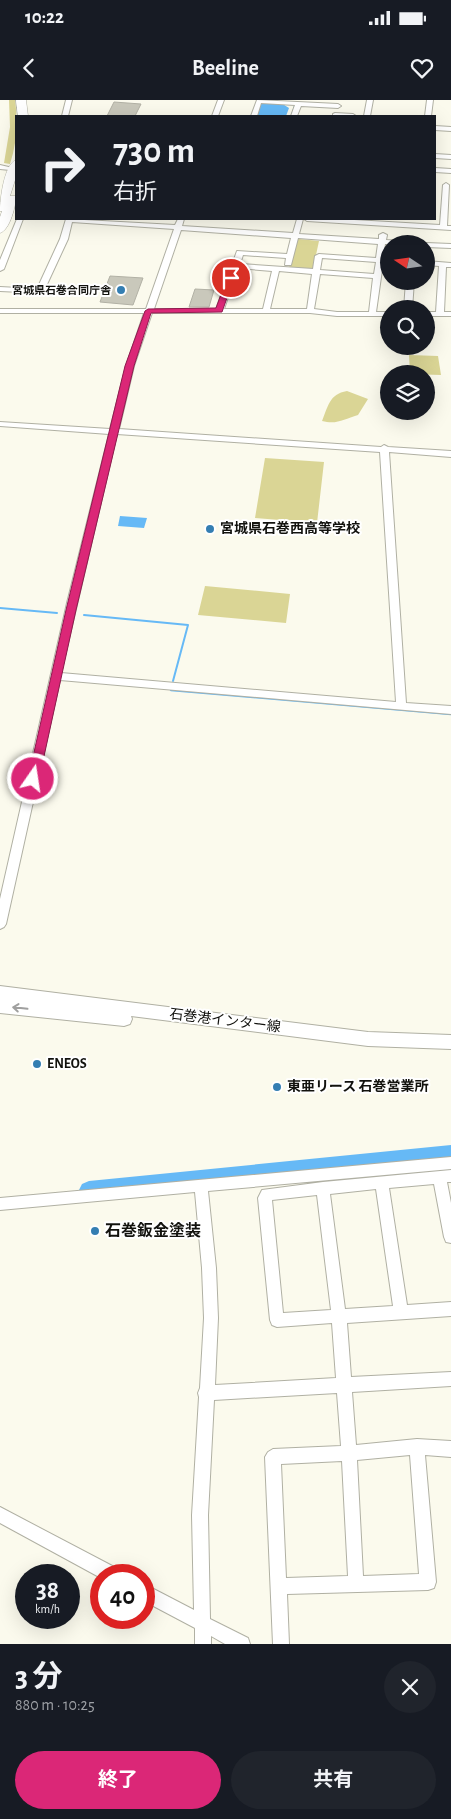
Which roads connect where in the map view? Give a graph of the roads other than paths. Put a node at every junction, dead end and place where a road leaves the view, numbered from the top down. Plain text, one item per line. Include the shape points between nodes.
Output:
1 (22, 100) edge
2 (30, 100) edge
3 (69, 100) edge
4 (221, 100) edge
5 (370, 100) edge
6 (430, 100) edge
7 (299, 103) junction
8 (338, 103) edge
9 (23, 115) edge
10 (31, 115) edge
11 (65, 115) edge
12 (215, 115) edge
13 (254, 115) edge
14 (294, 115) edge
15 (334, 115) edge
16 (367, 115) edge
17 (428, 115) edge
18 (436, 128) edge
19 (451, 129) edge
20 (436, 156) edge
21 (451, 157) edge
22 (13, 165) edge
23 (0, 167) edge
24 (436, 170) edge
25 (451, 171) edge
26 (446, 185) edge
27 (15, 193) edge
28 (0, 208) edge
29 (20, 220) edge
30 (69, 220) edge
31 (300, 220) edge
32 (333, 220) edge
33 (370, 221) edge
34 (154, 222) edge
35 (406, 222) edge
36 (179, 223) edge
37 (384, 224) junction
38 (442, 228) junction
39 (451, 228) edge
40 (0, 230) edge
41 (294, 235) junction
42 (383, 235) edge
43 (380, 241) edge
44 (435, 245) edge
45 (451, 246) edge
46 (380, 254) edge
47 (289, 256) junction
48 (379, 260) junction
49 (447, 265) edge
50 (235, 266) junction
51 (0, 269) edge
52 (276, 270) junction
53 (286, 270) junction
54 (315, 272) junction
55 (377, 276) junction
56 (0, 289) edge
57 (0, 311) edge
58 (148, 311) junction
59 (219, 311) junction
60 (266, 311) junction
61 (310, 311) junction
62 (372, 314) junction
63 (380, 314) edge
64 (435, 314) edge
65 (440, 314) junction
66 (451, 314) edge
67 (0, 424) edge
68 (113, 432) junction
69 (384, 448) junction
70 (451, 454) edge
71 (56, 676) junction
72 (401, 706) junction
73 (451, 710) edge
74 (0, 924) edge
75 (0, 993) edge
76 (0, 1006) edge
77 (451, 1042) edge
78 (451, 1052) edge
79 (451, 1164) edge
80 (445, 1176) edge
81 (382, 1183) junction
82 (201, 1187) junction
83 (323, 1188) junction
84 (0, 1204) edge
85 (451, 1237) edge
86 (451, 1309) edge
87 (401, 1312) junction
88 (338, 1317) junction
89 (451, 1379) edge
90 (344, 1384) junction
91 (205, 1393) junction
92 (417, 1447) junction
93 (451, 1449) edge
94 (349, 1453) junction
95 (0, 1515) edge
96 (91, 1564) edge
97 (356, 1584) junction
98 (280, 1586) junction
99 (155, 1598) edge
100 (203, 1623) junction
101 (203, 1644) edge
102 (242, 1644) edge
103 (281, 1644) edge

1 - 9 highway
2 - 10 highway
3 - 11 street
4 - 12 street
5 - 16 street
6 - 17 street
7 - 8 street
7 - 13 street via 259,101
7 - 14 street
8 - 15 street
18 - 19 street
20 - 21 street
22 - 23 street
22 - 28 highway
24 - 25 street
26 - 38 street
27 - 40 highway
29 - 51 street
30 - 34 street
30 - 56 street via 64,239 40,291
31 - 41 street
32 - 33 street
33 - 37 street
34 - 36 street
35 - 37 street
35 - 38 street
36 - 41 street
36 - 58 street
37 - 42 street
38 - 39 street
41 - 43 street
41 - 47 street
44 - 45 street
46 - 48 street
47 - 50 street via 242,252
47 - 53 street
48 - 54 street via 319,256
48 - 55 street
49 - 65 street
50 - 52 street
50 - 59 street
52 - 53 street
52 - 60 street
53 - 54 street
54 - 55 street
54 - 61 street
55 - 62 street
57 - 58 street
58 - 59 street
58 - 68 street
59 - 60 street
60 - 61 street
61 - 62 street
62 - 63 street
64 - 65 street
65 - 66 street
67 - 68 street
68 - 69 street
68 - 71 street
69 - 70 street
69 - 72 street
71 - 72 street
71 - 74 street
72 - 73 street
75 - 77 main road, 石巻港インター線 via 368,1038
78 -> 76 main road, 石巻港インター線 via 371,1048
79 - 82 street
80 - 81 street
80 - 85 street
81 - 83 street
81 - 87 street
82 - 84 street
82 - 91 street via 211,1318
83 - 88 street
83 - 88 street via 267,1194 277,1320
86 - 87 street
87 - 88 street
88 - 90 street
89 - 90 street
90 - 91 street
90 - 94 street
91 - 100 street via 200,1515
92 - 93 street
92 - 94 street
92 - 97 street via 428,1582
94 - 97 street
94 - 98 street via 273,1457
95 - 96 street
97 - 98 street
98 - 103 street
99 - 100 street
100 - 101 street
100 - 102 street

